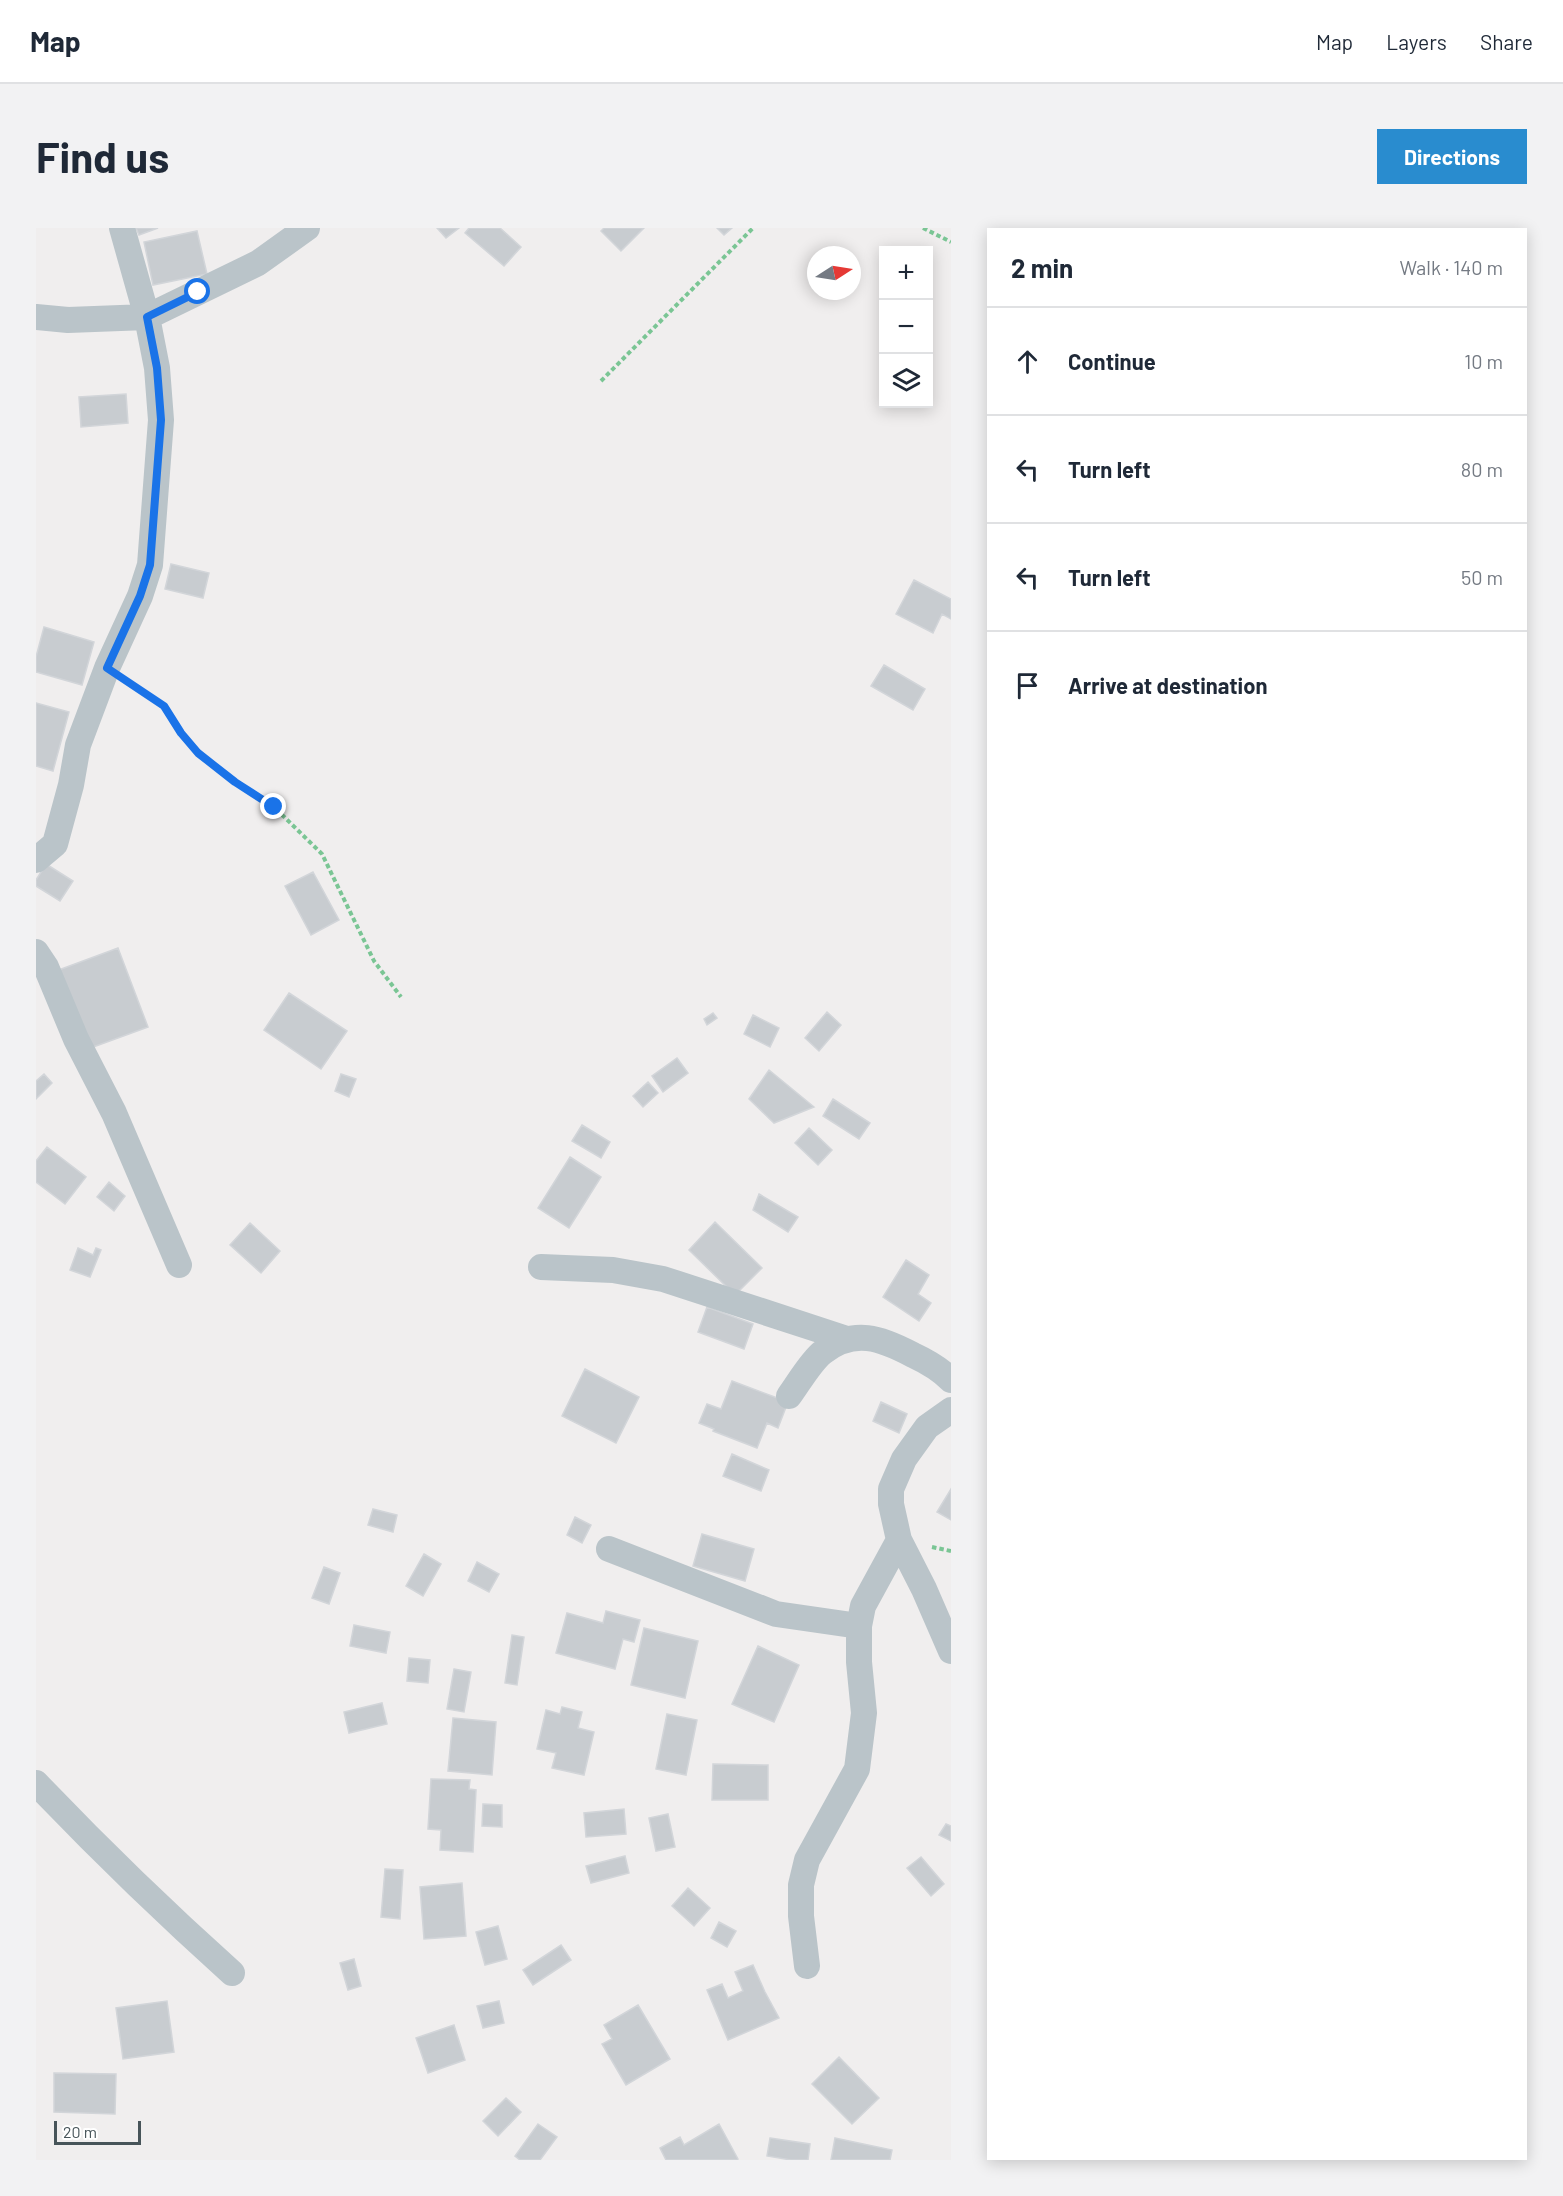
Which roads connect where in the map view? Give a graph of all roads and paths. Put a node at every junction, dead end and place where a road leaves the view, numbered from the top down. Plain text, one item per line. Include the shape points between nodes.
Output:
1 (122, 228) edge
2 (307, 228) edge
3 (753, 228) edge
4 (923, 228) edge
5 (951, 242) edge
6 (36, 316) edge
7 (147, 317) junction
8 (601, 381) dead end
9 (107, 668) junction
10 (36, 860) edge
11 (36, 952) edge
12 (401, 997) dead end
13 (179, 1265) dead end
14 (541, 1267) dead end
15 (847, 1339) junction
16 (951, 1380) edge
17 (789, 1396) dead end
18 (951, 1410) edge
19 (899, 1540) junction
20 (609, 1549) dead end
21 (859, 1626) junction
22 (951, 1651) edge
23 (36, 1783) edge
24 (807, 1966) dead end
25 (232, 1972) dead end

1 - 7 street
2 - 7 street via 258,262
3 - 8 path
4 - 5 path
6 - 7 street via 68,320
7 - 9 street via 157,368 161,420 150,565
9 - 10 street via 78,745 55,844
9 - 12 path via 164,706 198,753 274,807 322,854 374,961
11 - 13 street via 114,1113
14 - 15 street via 613,1270 663,1279
15 - 16 street via 868,1337 889,1342 939,1369
15 - 17 street via 822,1353
18 - 19 street via 927,1427 904,1459 891,1489
19 - 21 street via 863,1606
19 - 22 street
20 - 21 street via 776,1614
21 - 24 street via 864,1713 857,1769 807,1860 801,1885
23 - 25 street via 164,1911

